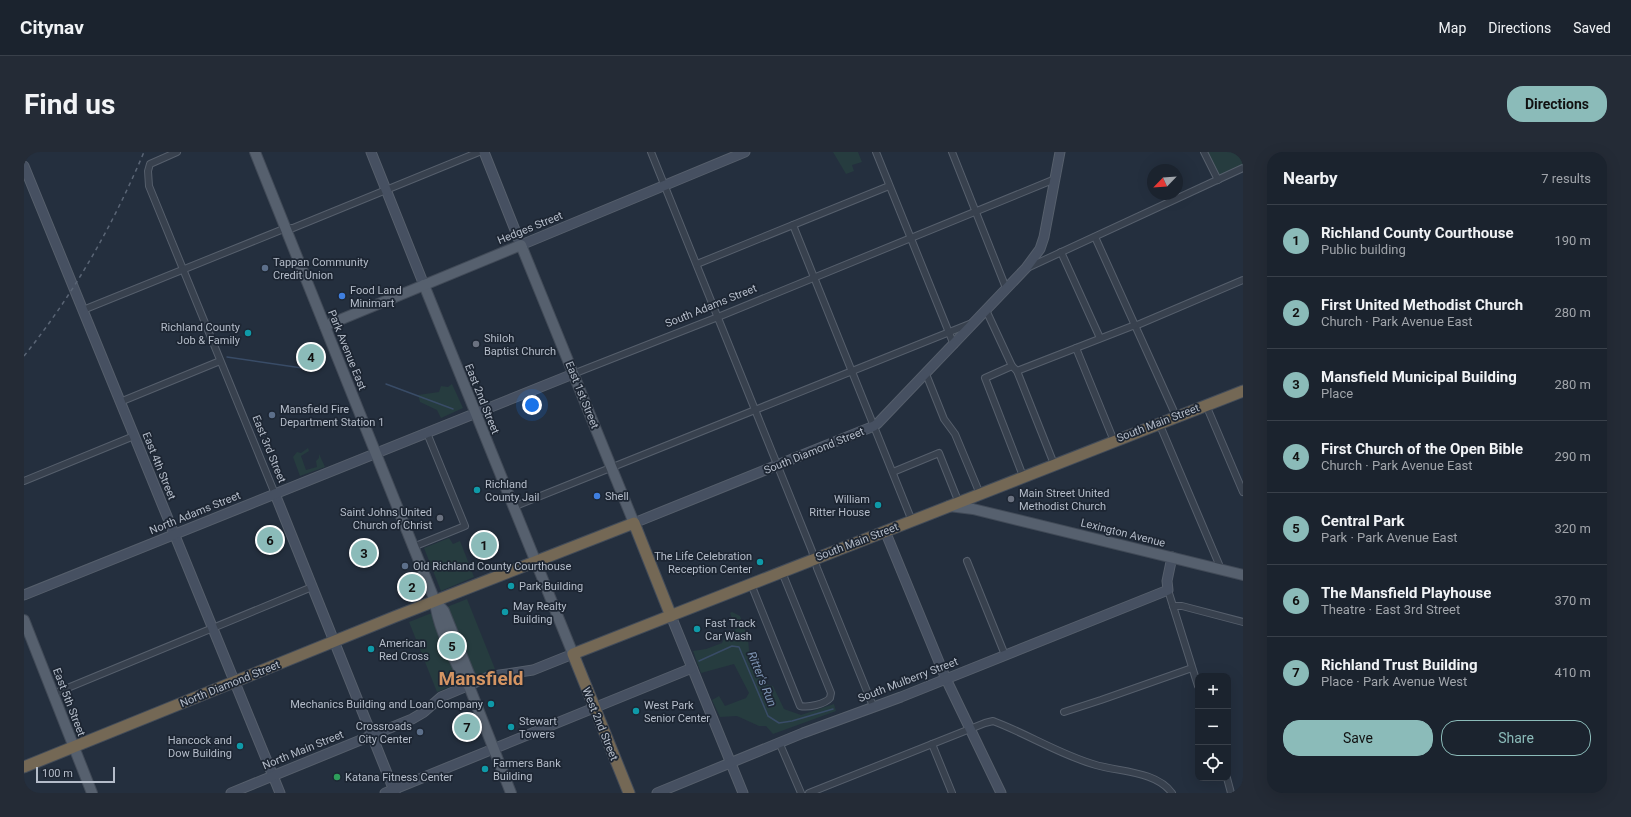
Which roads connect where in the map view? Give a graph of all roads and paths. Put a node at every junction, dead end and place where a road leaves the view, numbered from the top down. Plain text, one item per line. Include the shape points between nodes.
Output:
1 (177, 152) edge
2 (255, 152) edge
3 (371, 152) edge
4 (479, 152) edge
5 (484, 152) edge
6 (651, 152) edge
7 (745, 152) edge
8 (876, 152) edge
9 (952, 152) edge
10 (1060, 152) edge
11 (1204, 152) edge
12 (24, 166) edge
13 (1243, 168) edge
14 (1055, 179) junction
15 (1218, 180) junction
16 (665, 185) junction
17 (890, 186) junction
18 (386, 191) junction
19 (975, 211) junction
20 (793, 225) junction
21 (286, 228) junction
22 (1095, 237) junction
23 (910, 238) junction
24 (521, 245) junction
25 (1061, 252) junction
26 (696, 264) junction
27 (1026, 268) junction
28 (183, 270) junction
29 (814, 277) junction
30 (1243, 280) edge
31 (424, 285) junction
32 (1006, 288) junction
33 (83, 310) junction
34 (986, 310) junction
35 (718, 317) junction
36 (976, 321) junction
37 (1135, 325) junction
38 (325, 326) junction
39 (948, 332) junction
40 (1100, 338) junction
41 (954, 345) junction
42 (1076, 348) junction
43 (220, 361) junction
44 (1012, 366) junction
45 (852, 371) junction
46 (1017, 371) junction
47 (573, 374) junction
48 (926, 374) junction
49 (1243, 391) edge
50 (120, 402) junction
51 (1206, 404) junction
52 (756, 410) junction
53 (475, 413) junction
54 (1176, 416) junction
55 (1159, 423) junction
56 (874, 426) junction
57 (427, 433) junction
58 (134, 436) junction
59 (1114, 441) junction
60 (376, 453) junction
61 (1054, 464) junction
62 (778, 465) junction
63 (611, 468) junction
64 (893, 472) junction
65 (1023, 476) junction
66 (24, 481) edge
67 (1243, 492) edge
68 (275, 494) junction
69 (980, 494) junction
70 (954, 504) junction
71 (513, 507) junction
72 (912, 521) junction
73 (634, 523) junction
74 (885, 531) junction
75 (174, 534) junction
76 (413, 547) junction
77 (1172, 557) junction
78 (814, 558) junction
79 (967, 560) dead end
80 (535, 561) junction
81 (1221, 569) junction
82 (782, 572) junction
83 (1243, 575) edge
84 (751, 584) junction
85 (312, 587) junction
86 (1168, 590) junction
87 (24, 595) edge
88 (435, 601) junction
89 (1173, 606) junction
90 (671, 616) junction
91 (24, 620) edge
92 (1243, 622) edge
93 (212, 628) junction
94 (334, 641) junction
95 (572, 654) junction
96 (1006, 655) junction
97 (692, 668) junction
98 (1192, 668) junction
99 (1195, 677) edge
100 (946, 679) junction
101 (234, 682) junction
102 (469, 686) junction
103 (53, 694) junction
104 (873, 706) junction
105 (594, 709) junction
106 (1064, 712) dead end
107 (969, 730) junction
108 (372, 736) junction
109 (779, 742) junction
110 (932, 744) junction
111 (74, 747) junction
112 (494, 749) junction
113 (731, 763) junction
114 (24, 767) edge
115 (273, 776) junction
116 (1228, 781) edge
117 (395, 791) edge
118 (92, 793) edge
119 (231, 793) edge
120 (280, 793) edge
121 (385, 793) edge
122 (511, 793) edge
123 (628, 793) edge
124 (657, 793) edge
125 (743, 793) edge
126 (801, 793) edge
127 (809, 793) edge
128 (952, 793) edge
129 (1001, 793) edge
130 (1172, 793) edge
131 (1231, 793) edge

1 - 28 street, East 3rd Street via 152,162 148,171 149,186
2 - 21 main road, Park Avenue East
3 - 18 street, East 2nd Street
4 - 18 street
5 - 24 street, East 1st Street
6 - 16 street
7 - 16 street, Hedges Street
8 - 17 street
9 - 19 street
10 - 14 street, South Diamond Street
11 - 15 street
12 - 33 street, East 4th Street
13 - 15 street
14 - 19 street, South Adams Street
14 - 27 street, South Diamond Street via 1042,243
15 - 22 street
16 - 24 street, Hedges Street
16 - 26 street
17 - 20 street
17 - 23 street
18 - 21 street via 294,228
18 - 31 street, East 2nd Street
19 - 23 street, South Adams Street
19 - 32 street
20 - 26 street
20 - 29 street
21 - 28 street
21 - 38 main road, Park Avenue East
22 - 25 street
22 - 37 street
23 - 29 street, South Adams Street
23 - 39 street
24 - 31 main road, Hedges Street
24 - 47 main road, East 1st Street
25 - 27 street
25 - 40 street
26 - 35 street
27 - 32 street, South Diamond Street
28 - 33 street
28 - 43 street, East 3rd Street
29 - 35 street, South Adams Street
29 - 45 street
30 - 37 street
31 - 38 main road, Hedges Street
31 - 53 main road, East 2nd Street
32 - 34 street, South Diamond Street
33 - 50 street, East 4th Street
34 - 36 street, South Diamond Street
34 - 44 street
35 - 47 street, South Adams Street
35 - 52 street
36 - 39 street
36 - 41 street, South Diamond Street
37 - 40 street
37 - 54 street
38 - 60 main road, Park Avenue East
39 - 41 street
39 - 45 street
40 - 42 street
41 - 48 street, South Diamond Street
42 - 46 street
42 - 59 street
43 - 50 street
43 - 68 street, East 3rd Street
44 - 46 street
44 - 65 street via 985,378
45 - 52 street
45 - 56 street
46 - 61 street
47 - 53 street, South Adams Street
47 - 63 main road, East 1st Street
48 - 56 street, South Diamond Street
48 - 69 street via 944,419 955,434
49 - 51 highway, South Main Street
50 - 58 street, East 4th Street
51 - 54 highway, South Main Street
51 - 67 street
52 - 62 street
52 - 63 street
53 - 57 street, South Adams Street
53 - 71 main road, East 2nd Street
54 - 55 highway, South Main Street
55 - 59 highway, South Main Street
55 - 81 street
56 - 62 street, South Diamond Street
56 - 64 street
57 - 60 street, South Adams Street
57 - 76 street via 465,526
58 - 66 street
58 - 75 street, East 4th Street
59 - 61 highway, South Main Street
60 - 68 street, North Adams Street
60 - 76 main road, Park Avenue East
61 - 65 highway, South Main Street
62 - 73 street, South Diamond Street
62 - 78 street
63 - 71 street
63 - 73 main road, East 1st Street
64 - 70 street via 939,453
64 - 72 street
65 - 69 highway, South Main Street
68 - 75 street, North Adams Street
68 - 85 street, East 3rd Street
69 - 70 highway, South Main Street
70 - 72 highway, South Main Street
70 - 77 main road, Lexington Avenue
71 - 80 main road, East 2nd Street
72 - 74 highway, South Main Street
73 - 80 highway, South Diamond Street
73 - 90 highway, East 1st Street
74 - 78 highway, South Main Street
74 - 100 street
75 - 87 street, North Adams Street
75 - 93 street, East 4th Street
76 - 88 main road, Park Avenue East
77 - 81 main road, Lexington Avenue
77 - 86 street via 1167,581
78 - 82 highway, South Main Street
78 - 104 street
79 - 96 street
80 - 88 highway, South Diamond Street
80 - 95 main road, East 2nd Street
81 - 83 main road, Lexington Avenue
82 - 84 highway, South Main Street
82 - 84 street via 831,693 827,701 800,706
84 - 90 highway, South Main Street
85 - 93 street
85 - 94 street, East 3rd Street
86 - 89 street
86 - 96 street, South Mulberry Street
88 - 94 highway, North Diamond Street
88 - 102 main road, Park Avenue East via 436,612 463,678
89 - 92 street via 1182,606
89 - 98 street
90 - 95 highway, South Main Street
90 - 97 street
91 - 103 main road, East 5th Street
93 - 101 street, East 4th Street
93 - 103 street
94 - 101 highway, North Diamond Street
94 - 108 street, East 3rd Street
95 - 102 street, South Main Street via 533,670 494,676
95 - 105 highway, West 2nd Street
96 - 100 street, South Mulberry Street
97 - 105 street
97 - 113 street
98 - 99 street
98 - 106 street
100 - 104 street, South Mulberry Street
100 - 107 street
101 - 111 highway, North Diamond Street
101 - 115 street, East 4th Street
102 - 108 street, North Main Street via 438,699 412,720
102 - 112 main road, Park Avenue East
103 - 111 main road, East 5th Street
104 - 109 street, South Mulberry Street
105 - 112 street
105 - 123 highway, West 2nd Street
107 - 110 street
107 - 129 street
107 - 130 street via 994,721 1094,765 1149,778 1161,783
108 - 115 street, North Main Street
108 - 117 street, East 3rd Street
109 - 113 street, South Mulberry Street
109 - 126 street
110 - 127 street
110 - 128 street
111 - 114 highway, North Diamond Street
111 - 118 main road, East 5th Street
112 - 117 street
112 - 122 main road, Park Avenue East
113 - 124 street, South Mulberry Street
113 - 125 street
115 - 119 street, North Main Street
115 - 120 street, East 4th Street
116 - 131 street
117 - 121 street

